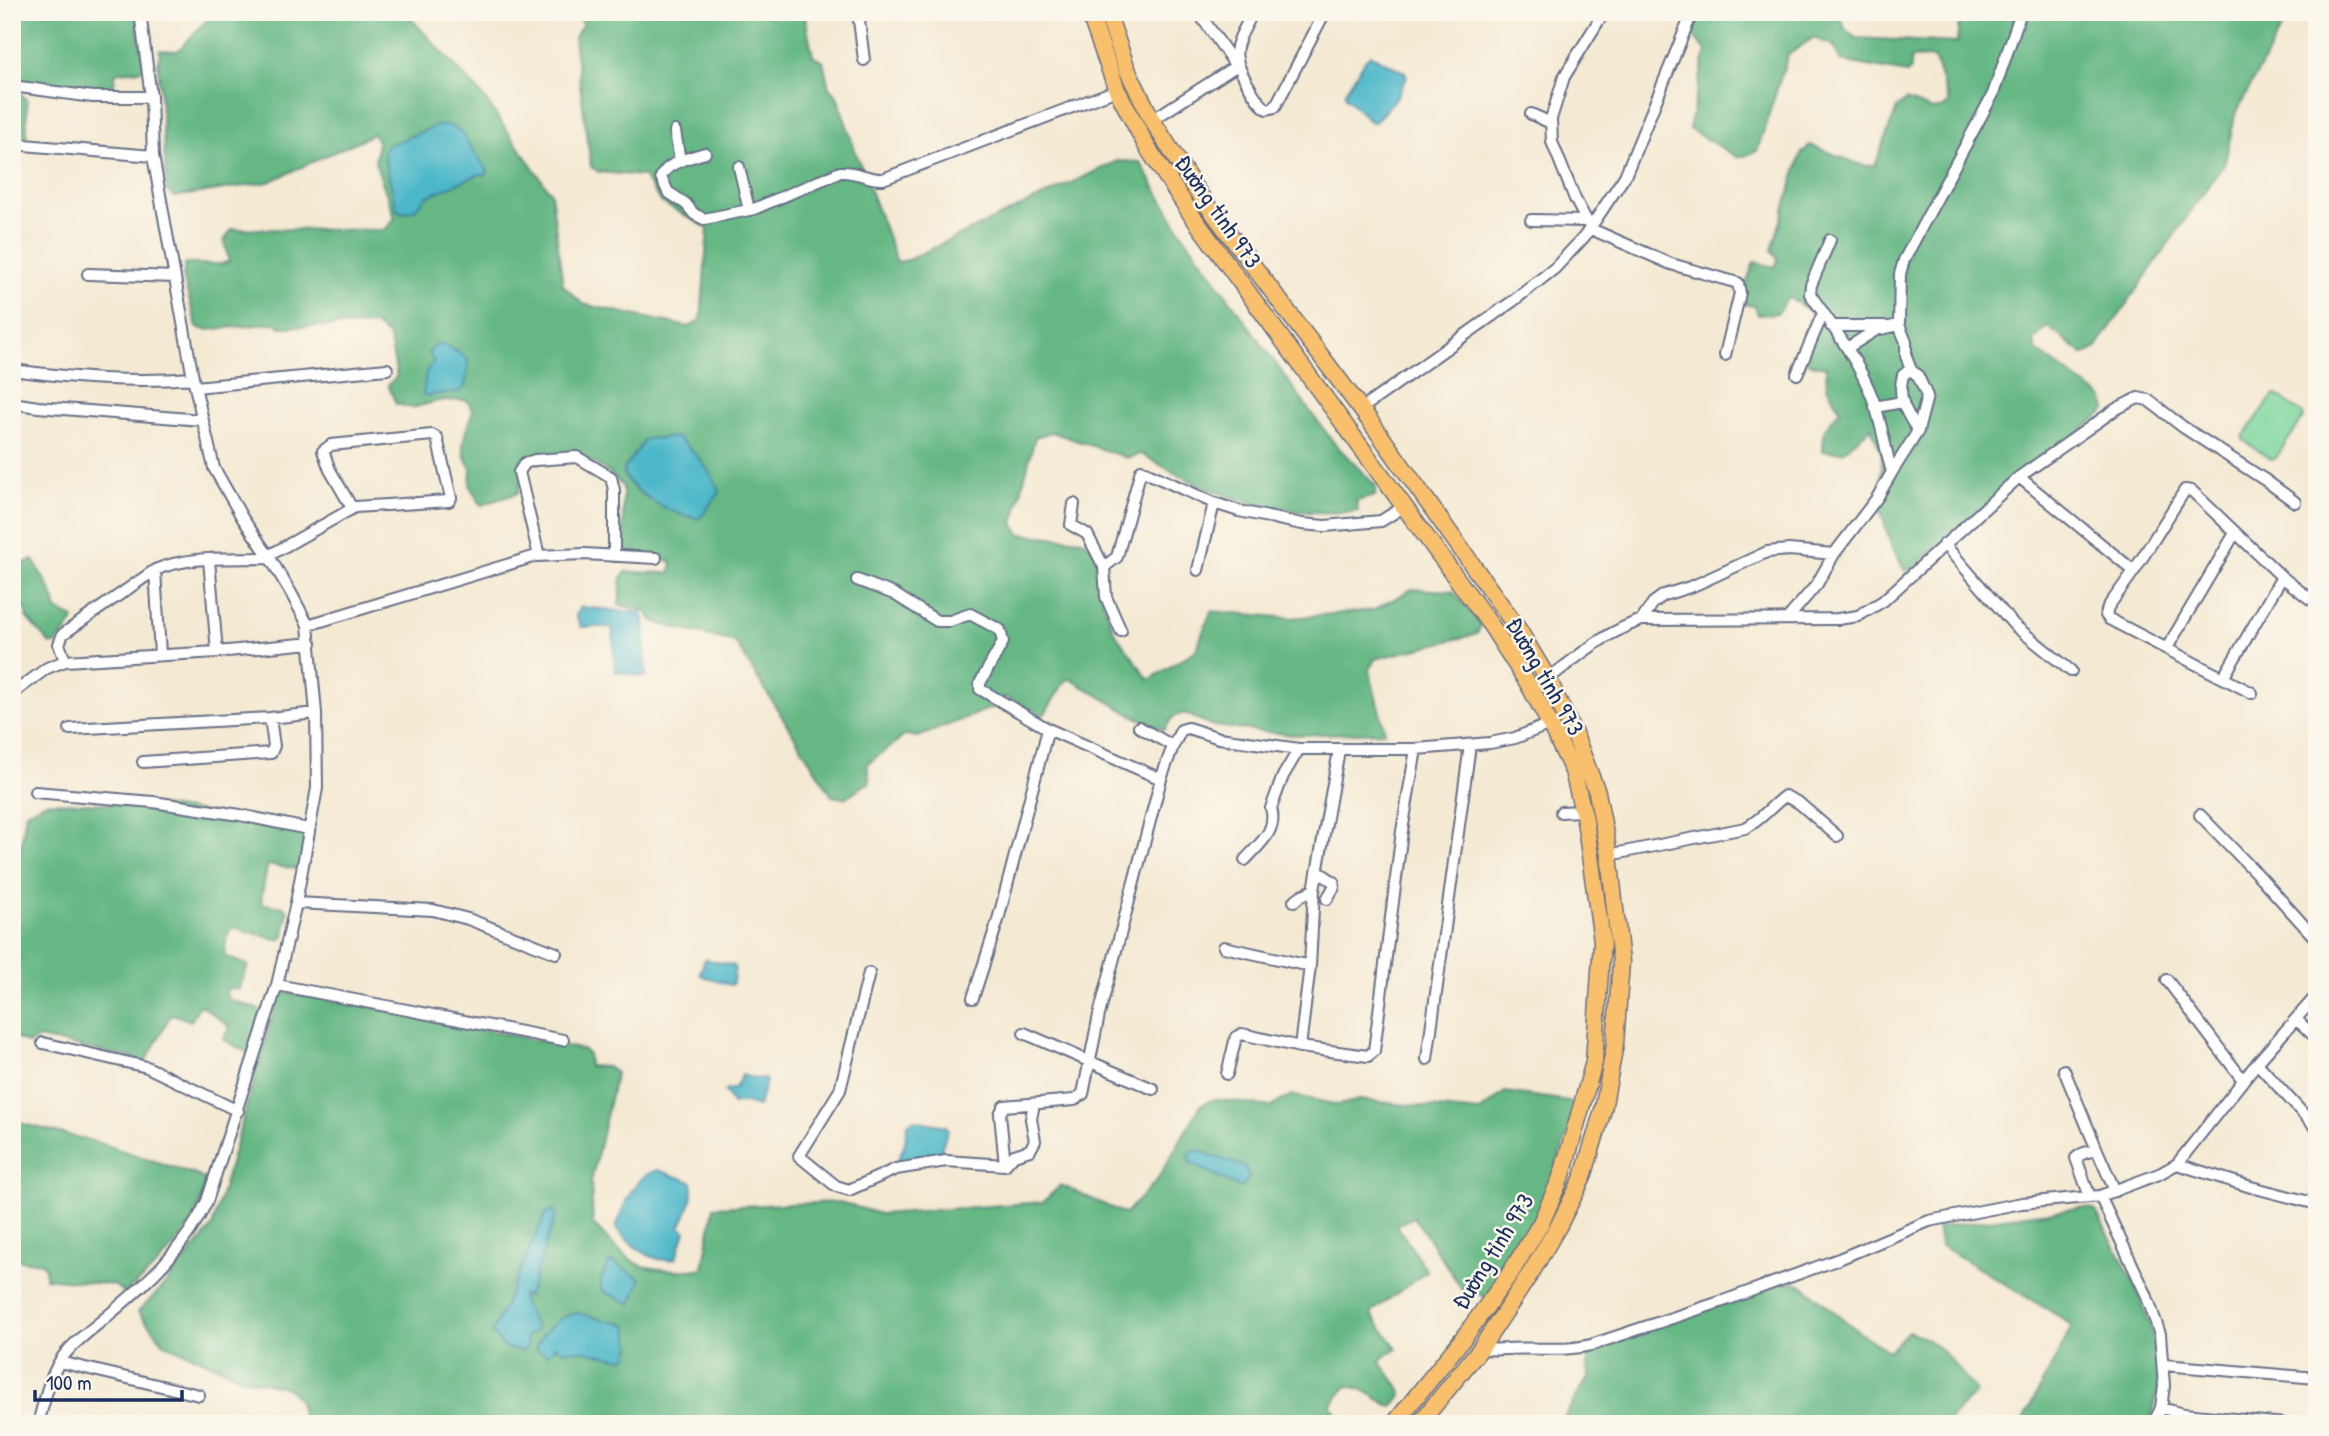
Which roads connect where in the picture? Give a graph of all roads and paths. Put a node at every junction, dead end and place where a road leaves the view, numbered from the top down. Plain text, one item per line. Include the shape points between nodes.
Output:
1 (140, 12) edge
2 (858, 12) edge
3 (1089, 12) edge
4 (1107, 12) edge
5 (1198, 12) edge
6 (1253, 12) edge
7 (1325, 12) edge
8 (1604, 12) edge
9 (2021, 12) edge
10 (1690, 18) dead end
11 (864, 60) dead end
12 (1236, 66) junction
13 (12, 86) edge
14 (1117, 90) junction
15 (151, 97) junction
16 (1531, 114) dead end
17 (1152, 120) junction
18 (1551, 123) junction
19 (675, 131) dead end
20 (12, 144) edge
21 (705, 153) dead end
22 (153, 156) junction
23 (680, 161) junction
24 (738, 167) dead end
25 (749, 210) junction
26 (1531, 220) dead end
27 (1589, 225) junction
28 (1830, 240) dead end
29 (88, 274) dead end
30 (175, 277) junction
31 (1823, 313) junction
32 (1893, 325) junction
33 (1831, 326) junction
34 (1847, 348) junction
35 (1726, 355) dead end
36 (387, 369) dead end
37 (1911, 369) junction
38 (12, 370) edge
39 (1797, 374) dead end
40 (194, 382) junction
41 (1902, 402) junction
42 (12, 403) edge
43 (1875, 407) junction
44 (1361, 409) junction
45 (202, 420) junction
46 (1918, 431) junction
47 (1892, 472) junction
48 (2019, 477) junction
49 (1419, 492) junction
50 (2295, 502) dead end
51 (1213, 503) junction
52 (1074, 504) dead end
53 (1405, 506) junction
54 (352, 508) junction
55 (2235, 533) junction
56 (1944, 544) junction
57 (1835, 554) junction
58 (539, 556) junction
59 (614, 556) junction
60 (269, 557) junction
61 (656, 558) dead end
62 (209, 560) junction
63 (1104, 567) junction
64 (155, 570) junction
65 (1198, 570) dead end
66 (2134, 571) junction
67 (2282, 577) junction
68 (858, 580) dead end
69 (2309, 599) dead end
70 (1788, 618) junction
71 (1642, 620) junction
72 (308, 625) junction
73 (1121, 631) dead end
74 (311, 643) junction
75 (2167, 648) junction
76 (217, 652) junction
77 (160, 654) junction
78 (65, 661) junction
79 (2071, 671) dead end
80 (2222, 678) junction
81 (1548, 679) junction
82 (2252, 693) dead end
83 (12, 694) edge
84 (316, 713) junction
85 (270, 718) junction
86 (1550, 724) junction
87 (1139, 727) dead end
88 (71, 729) dead end
89 (1048, 729) junction
90 (1470, 745) junction
91 (1173, 746) junction
92 (1299, 748) junction
93 (1416, 749) junction
94 (1339, 750) junction
95 (143, 762) dead end
96 (1161, 779) junction
97 (35, 792) dead end
98 (1582, 811) junction
99 (1561, 812) dead end
100 (2200, 815) dead end
101 (308, 829) junction
102 (1837, 836) dead end
103 (1609, 855) junction
104 (1244, 860) dead end
105 (1317, 870) junction
106 (1314, 890) junction
107 (1327, 899) dead end
108 (1294, 901) dead end
109 (296, 903) junction
110 (2317, 940) edge
111 (1224, 947) dead end
112 (556, 953) dead end
113 (1310, 966) junction
114 (869, 973) dead end
115 (2167, 980) dead end
116 (277, 985) junction
117 (2317, 995) edge
118 (973, 998) dead end
119 (2296, 1019) junction
120 (1024, 1033) dead end
121 (2317, 1039) edge
122 (563, 1040) dead end
123 (43, 1043) dead end
124 (1300, 1046) junction
125 (1427, 1059) dead end
126 (1089, 1061) junction
127 (2257, 1063) junction
128 (2064, 1070) dead end
129 (1227, 1074) dead end
130 (2243, 1080) junction
131 (1153, 1089) dead end
132 (1034, 1104) junction
133 (238, 1111) junction
134 (2317, 1129) edge
135 (2097, 1150) junction
136 (2177, 1164) junction
137 (1005, 1165) junction
138 (2115, 1191) junction
139 (2095, 1196) junction
140 (2317, 1204) edge
141 (1465, 1336) junction
142 (1481, 1348) junction
143 (60, 1362) junction
144 (2164, 1365) junction
145 (2317, 1378) edge
146 (199, 1395) dead end
147 (2161, 1408) junction
148 (2187, 1419) edge
149 (38, 1424) edge
150 (1394, 1424) edge
151 (1419, 1424) edge
152 (2153, 1424) edge
153 (2284, 1424) edge

1 - 15 street
2 - 11 street
3 - 14 main road, Đường tỉnh 973
4 - 17 main road, Đường tỉnh 973
5 - 12 street
6 - 12 street via 1236,45
7 - 12 street via 1275,107 1261,105
8 - 18 street via 1564,77
9 - 32 street via 1993,94 1904,260
10 - 27 street via 1625,176
12 - 17 street
13 - 15 street via 93,97
14 - 25 street via 883,179 839,172
14 - 53 main road, Đường tỉnh 973 via 1147,147 1193,217
15 - 22 street
16 - 18 street
17 - 44 main road, Đường tỉnh 973 via 1196,190
18 - 27 street via 1552,142
19 - 23 street
20 - 22 street
21 - 23 street
22 - 30 street
23 - 25 street via 663,172 662,181 694,214 704,219
24 - 25 street
26 - 27 street
27 - 35 street via 1671,264 1738,283 1740,293
27 - 44 street via 1555,268
28 - 31 street via 1810,294
29 - 30 street
30 - 40 street
31 - 33 street
31 - 39 street
32 - 33 street
32 - 34 street
32 - 37 street via 1906,342
33 - 34 street
34 - 43 street
36 - 40 street
37 - 41 street via 1903,375
37 - 46 street via 1927,396
38 - 40 street via 93,379
40 - 45 street
41 - 43 street
41 - 46 street
42 - 45 street
43 - 47 street
44 - 49 main road, Đường tỉnh 973
45 - 60 street via 214,468
46 - 47 street
47 - 57 street
48 - 50 street via 2116,408 2138,398 2148,400
48 - 56 street
48 - 66 street
49 - 53 main road
49 - 81 main road, Đường tỉnh 973 via 1520,632
51 - 53 street via 1272,519 1325,526 1381,521
51 - 63 street via 1141,470 1117,557
51 - 65 street
52 - 63 street via 1071,525 1087,534
53 - 86 main road, Đường tỉnh 973 via 1492,627
54 - 54 street via 325,462 326,448 437,438 449,501
54 - 60 street
55 - 66 street via 2192,491 2185,490
55 - 67 street
55 - 75 street
56 - 70 street via 1864,613 1838,619
56 - 79 street via 2014,625
57 - 70 street
57 - 71 street via 1767,552 1664,595
58 - 59 street
58 - 59 street via 519,472 525,463 535,460 577,457 611,477
58 - 72 street
59 - 61 street
60 - 62 street
60 - 72 street
62 - 64 street via 171,563
62 - 76 street
63 - 73 street via 1106,597
64 - 77 street
64 - 78 street via 63,634 59,644
66 - 75 street via 2106,614
67 - 69 street
67 - 80 street
68 - 89 street via 894,594 937,621 970,614 996,628 1003,634 1003,642 979,682 980,689
70 - 71 street
71 - 81 street via 1591,645
72 - 74 street
74 - 76 street
74 - 84 street
75 - 80 street
76 - 77 street
77 - 78 street
78 - 83 street via 47,668
80 - 82 street
81 - 103 main road, Đường tỉnh 973 via 1597,792
84 - 85 street
84 - 101 street via 317,789
85 - 88 street
85 - 95 street via 271,753
86 - 90 street via 1515,738
86 - 98 main road, Đường tỉnh 973 via 1573,771
87 - 91 street
89 - 96 street
89 - 118 street
90 - 93 street
90 - 125 street
91 - 92 street via 1179,733 1188,728 1219,738
91 - 96 street
92 - 94 street
92 - 104 street via 1271,807 1275,817 1268,835
93 - 94 street
93 - 124 street via 1374,1052 1368,1056
94 - 105 street
96 - 126 street
97 - 101 street via 153,802
98 - 99 street
98 - 141 main road, Đường tỉnh 973 via 1602,941 1594,1062 1562,1175 1541,1223
100 - 110 street
101 - 109 street
102 - 103 street via 1785,796 1745,828
103 - 142 main road, Đường tỉnh 973 via 1621,962 1615,1044 1603,1110 1583,1177 1559,1225
105 - 106 street
105 - 107 street via 1334,883
106 - 108 street
106 - 113 street
109 - 112 street via 433,910
109 - 116 street
111 - 113 street
113 - 124 street
114 - 137 street via 840,1090 799,1156 836,1186 849,1190 896,1169 946,1161
115 - 130 street
116 - 122 street
116 - 133 street
117 - 119 street
119 - 121 street
119 - 127 street
120 - 126 street
123 - 133 street via 147,1067
124 - 129 street via 1238,1035
126 - 131 street
126 - 132 street via 1080,1098
127 - 130 street
127 - 134 street
128 - 135 street
130 - 136 street
132 - 137 street via 1035,1141 1030,1150 1014,1155
132 - 137 street via 1001,1109
133 - 143 street via 207,1201 183,1241
135 - 138 street
135 - 139 street via 2076,1158
136 - 138 street
136 - 140 street
138 - 139 street
139 - 142 street via 2022,1203 1929,1221 1751,1291 1573,1349
139 - 144 street via 2154,1314
141 - 142 main road
141 - 150 main road, Đường tỉnh 973
142 - 151 main road, Đường tỉnh 973
143 - 146 street
143 - 149 street
144 - 145 street
144 - 147 street
147 - 148 street
147 - 152 street
148 - 153 street

